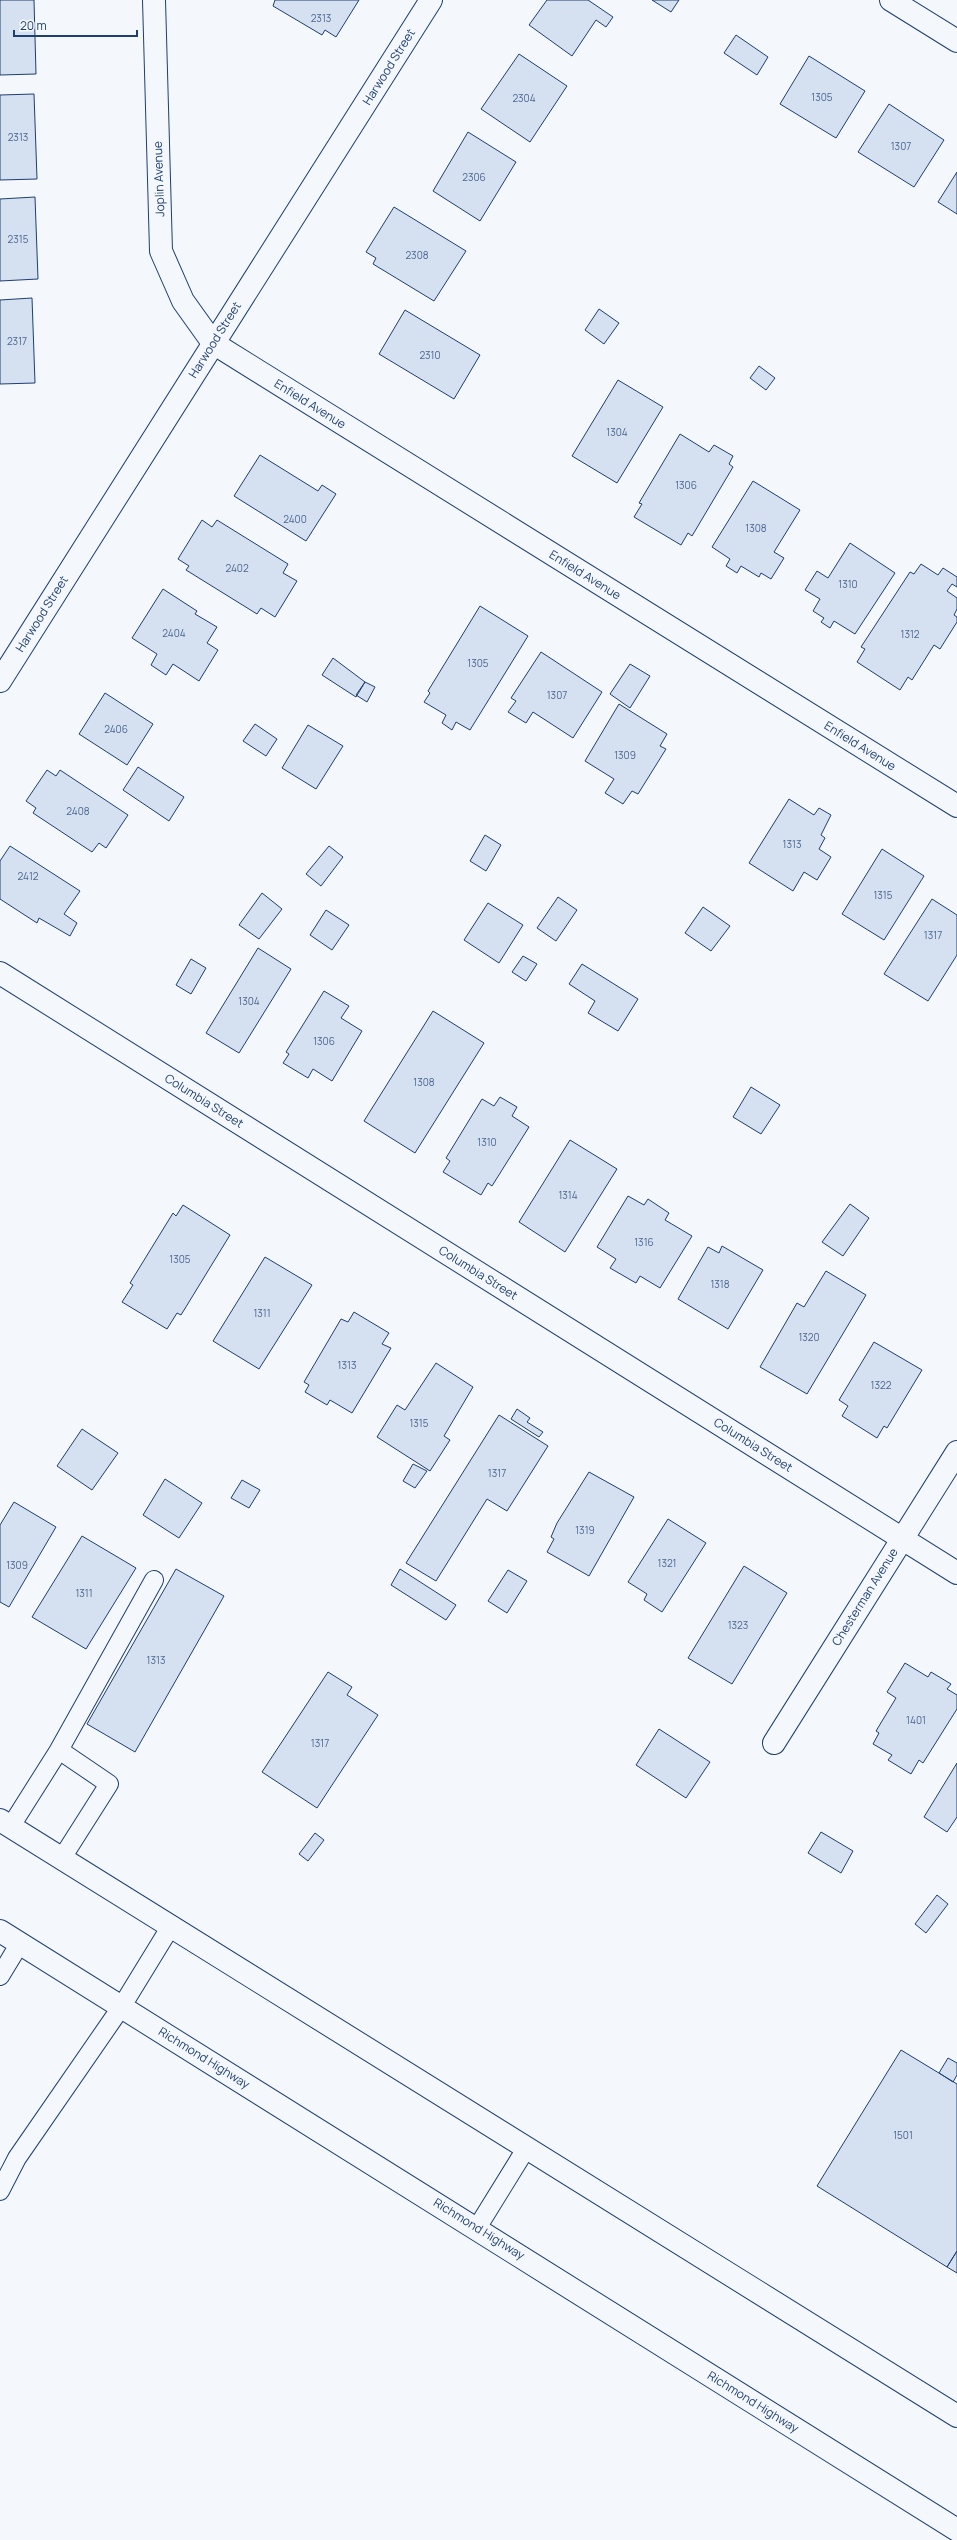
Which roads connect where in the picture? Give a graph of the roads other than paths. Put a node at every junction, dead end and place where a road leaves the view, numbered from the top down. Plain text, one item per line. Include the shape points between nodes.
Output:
1 (154, 0) edge
2 (431, 0) edge
3 (891, 0) edge
4 (957, 41) edge
5 (213, 344) junction
6 (0, 681) edge
7 (957, 806) edge
8 (0, 973) edge
9 (957, 1452) edge
10 (902, 1539) junction
11 (957, 1572) edge
12 (154, 1580) dead end
13 (774, 1743) dead end
14 (59, 1750) junction
15 (5, 1823) edge
16 (62, 1858) junction
17 (171, 1926) junction
18 (0, 1931) edge
19 (20, 1943) junction
20 (0, 1976) edge
21 (122, 2006) junction
22 (527, 2147) junction
23 (0, 2191) edge
24 (477, 2228) junction
25 (957, 2416) edge
26 (957, 2530) edge

1 - 5 street, Joplin Avenue via 161,251 183,301
2 - 5 street, Harwood Street
3 - 4 street
5 - 6 street, Harwood Street
5 - 7 street, Enfield Avenue
8 - 10 street, Columbia Street
9 - 10 street, Chesterman Avenue
10 - 11 street, Columbia Street
10 - 13 street, Chesterman Avenue
12 - 14 lane
14 - 15 lane
14 - 16 lane via 109,1784
15 - 16 street
16 - 17 street
17 - 21 lane
17 - 22 street
18 - 19 street, Richmond Highway
19 - 20 lane
19 - 21 street, Richmond Highway
21 - 23 lane via 17,2158
21 - 24 street, Richmond Highway
22 - 24 lane
22 - 25 street
24 - 26 street, Richmond Highway

